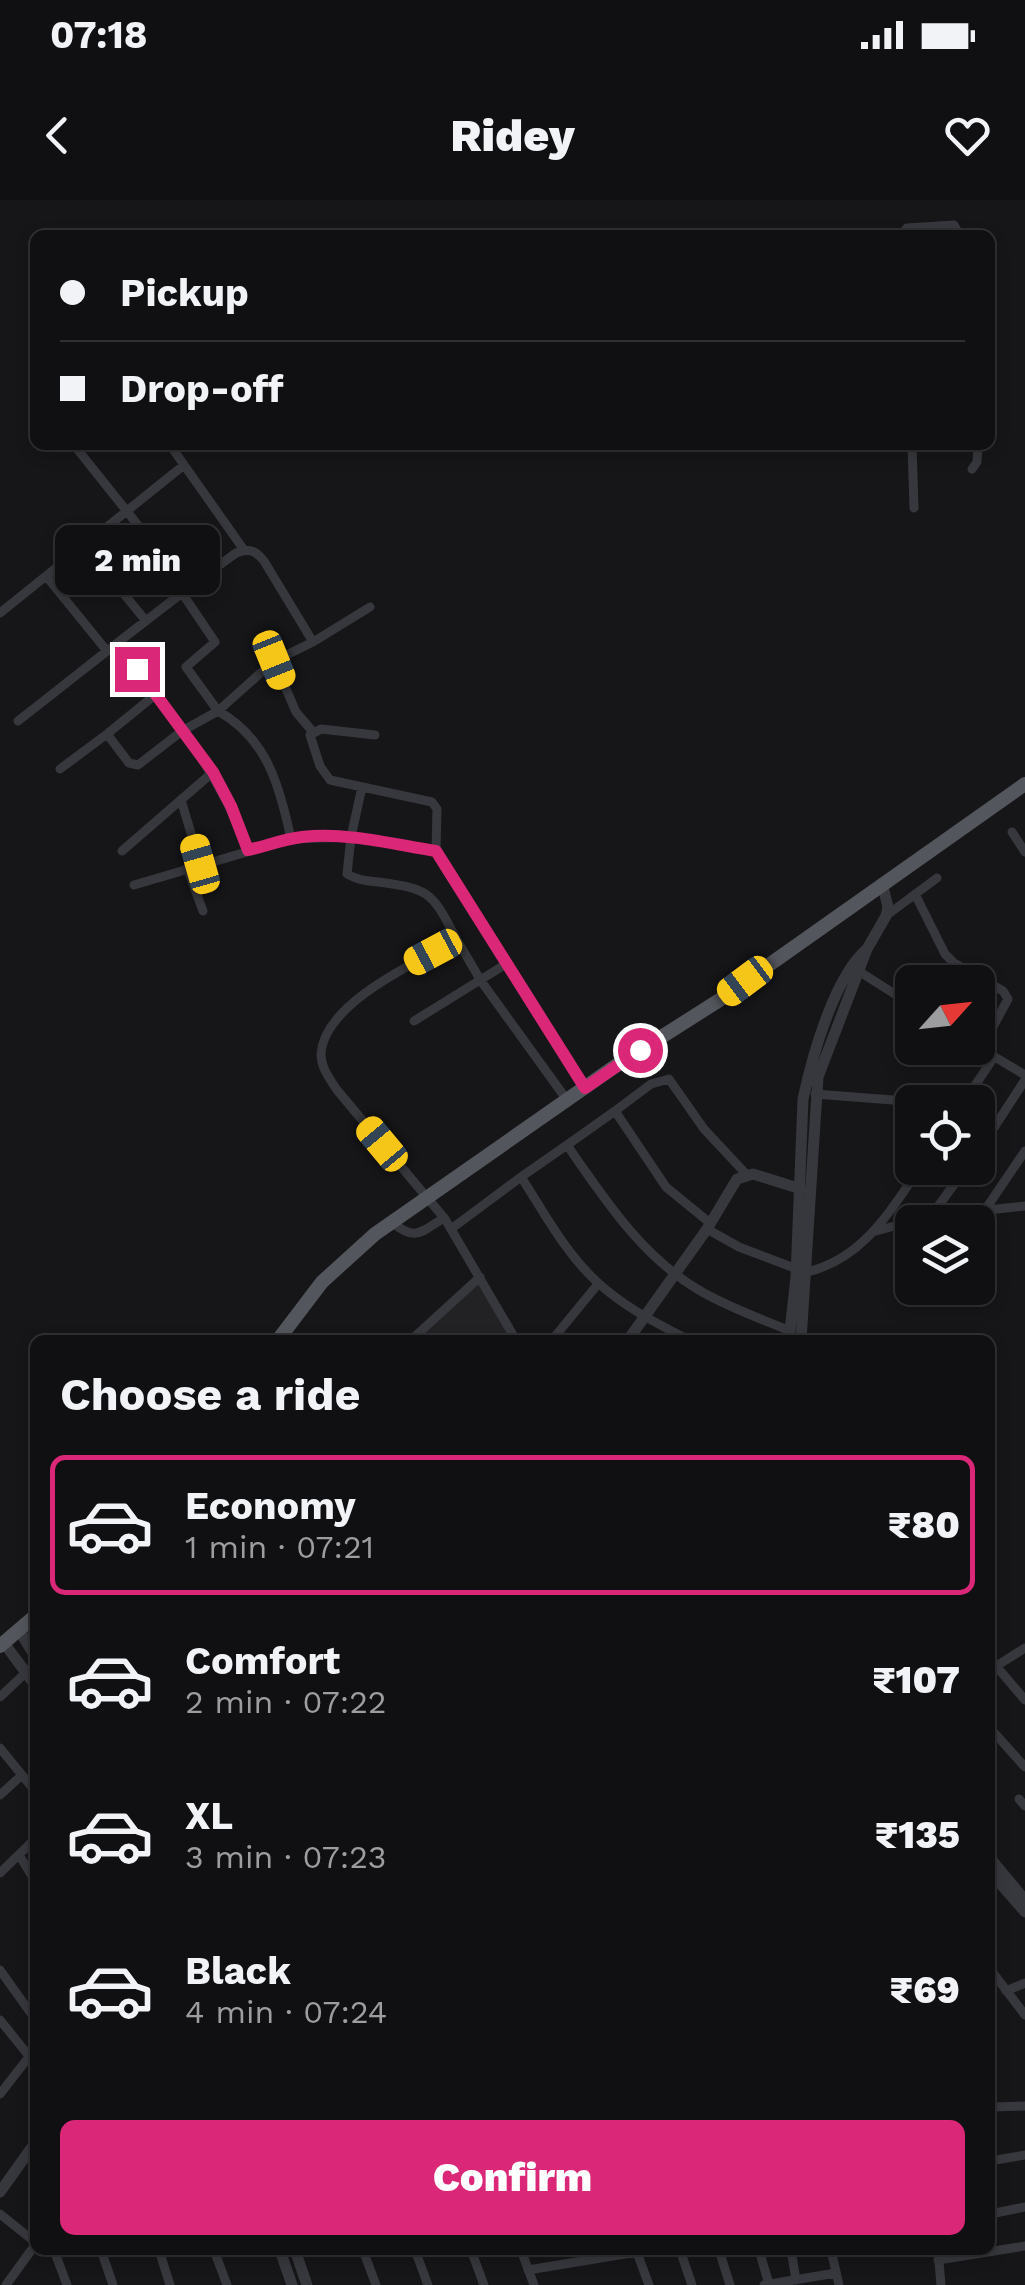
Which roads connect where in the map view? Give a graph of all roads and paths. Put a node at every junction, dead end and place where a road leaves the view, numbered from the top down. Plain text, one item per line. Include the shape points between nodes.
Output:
1 (905, 230) edge
2 (957, 230) edge
3 (78, 450) edge
4 (174, 450) edge
5 (912, 450) edge
6 (978, 450) edge
7 (184, 465) junction
8 (972, 470) dead end
9 (914, 508) dead end
10 (126, 512) junction
11 (84, 545) junction
12 (244, 550) junction
13 (46, 576) junction
14 (185, 591) junction
15 (370, 607) dead end
16 (0, 613) edge
17 (146, 621) junction
18 (118, 642) junction
19 (313, 642) junction
20 (107, 651) junction
21 (274, 660) junction
22 (155, 695) junction
23 (218, 711) junction
24 (18, 722) dead end
25 (182, 731) junction
26 (313, 732) junction
27 (108, 734) junction
28 (375, 734) dead end
29 (60, 769) dead end
30 (213, 772) junction
31 (1025, 784) edge
32 (362, 787) junction
33 (181, 800) junction
34 (1012, 832) dead end
35 (351, 836) junction
36 (292, 838) junction
37 (248, 850) junction
38 (436, 851) junction
39 (122, 852) dead end
40 (1025, 852) edge
41 (200, 864) junction
42 (186, 868) junction
43 (937, 878) dead end
44 (882, 883) junction
45 (134, 885) dead end
46 (915, 894) junction
47 (204, 912) dead end
48 (886, 916) junction
49 (457, 940) junction
50 (867, 949) junction
51 (506, 964) junction
52 (959, 965) edge
53 (860, 972) junction
54 (482, 980) junction
55 (995, 988) edge
56 (895, 994) edge
57 (414, 1022) dead end
58 (995, 1022) edge
59 (995, 1058) edge
60 (1025, 1078) edge
61 (585, 1088) junction
62 (815, 1094) junction
63 (567, 1100) junction
64 (895, 1100) edge
65 (615, 1111) junction
66 (995, 1125) edge
67 (567, 1145) junction
68 (1025, 1151) edge
69 (747, 1174) junction
70 (521, 1177) junction
71 (908, 1185) edge
72 (804, 1189) junction
73 (426, 1197) junction
74 (987, 1205) edge
75 (1025, 1206) edge
76 (995, 1209) edge
77 (444, 1218) junction
78 (392, 1222) junction
79 (895, 1225) edge
80 (708, 1226) junction
81 (452, 1229) junction
82 (876, 1230) junction
83 (802, 1270) junction
84 (674, 1274) junction
85 (480, 1277) junction
86 (598, 1284) junction
87 (644, 1317) junction
88 (282, 1335) edge
89 (416, 1335) edge
90 (513, 1335) edge
91 (556, 1335) edge
92 (631, 1335) edge
93 (678, 1335) edge
94 (790, 1335) edge
95 (801, 1335) edge
96 (30, 1620) edge
97 (19, 1630) junction
98 (2, 1645) edge
99 (30, 1648) edge
100 (1025, 1648) edge
101 (995, 1667) edge
102 (30, 1669) edge
103 (995, 1670) edge
104 (0, 1697) edge
105 (1025, 1700) edge
106 (995, 1734) edge
107 (0, 1748) edge
108 (1025, 1767) edge
109 (22, 1776) junction
110 (30, 1785) edge
111 (0, 1795) edge
112 (30, 1844) edge
113 (18, 1856) junction
114 (995, 1865) edge
115 (0, 1873) edge
116 (30, 1874) edge
117 (995, 1877) edge
118 (1024, 1907) edge
119 (0, 1970) edge
120 (995, 1982) edge
121 (1025, 1983) edge
122 (1006, 1991) junction
123 (30, 2012) edge
124 (1025, 2015) edge
125 (0, 2020) edge
126 (30, 2051) edge
127 (30, 2055) edge
128 (2, 2086) edge
129 (1025, 2106) edge
130 (995, 2108) edge
131 (30, 2150) edge
132 (1025, 2155) edge
133 (995, 2160) edge
134 (0, 2192) edge
135 (1025, 2207) edge
136 (995, 2213) edge
137 (0, 2214) edge
138 (30, 2240) edge
139 (1025, 2246) edge
140 (995, 2249) edge
141 (30, 2251) edge
142 (56, 2255) edge
143 (103, 2255) edge
144 (161, 2255) edge
145 (216, 2255) edge
146 (282, 2255) edge
147 (297, 2255) edge
148 (365, 2255) edge
149 (417, 2255) edge
150 (473, 2255) edge
151 (524, 2255) edge
152 (613, 2255) edge
153 (637, 2255) edge
154 (682, 2255) edge
155 (720, 2255) edge
156 (761, 2255) edge
157 (792, 2255) edge
158 (832, 2255) edge
159 (938, 2255) edge
160 (528, 2270) junction
161 (836, 2273) junction
162 (796, 2280) junction
163 (766, 2284) edge
164 (6, 2285) edge
165 (67, 2285) edge
166 (113, 2285) edge
167 (170, 2285) edge
168 (227, 2285) edge
169 (292, 2285) edge
170 (307, 2285) edge
171 (376, 2285) edge
172 (428, 2285) edge
173 (484, 2285) edge
174 (534, 2285) edge
175 (648, 2285) edge
176 (692, 2285) edge
177 (730, 2285) edge
178 (839, 2285) edge
179 (941, 2285) edge

1 - 2 street
3 - 10 street
4 - 7 street
5 - 9 street
6 - 8 street
7 - 10 street
7 - 12 street
10 - 11 street
10 - 14 street
11 - 13 street
11 - 17 street
12 - 14 street
12 - 19 street via 264,560
13 - 16 street
13 - 20 street
14 - 17 street
14 - 23 street via 215,642 186,667
15 - 19 street
17 - 18 street
18 - 20 street
18 - 22 street
19 - 21 street
20 - 24 street
21 - 23 street
21 - 26 street via 296,712
22 - 25 street
22 - 27 street
23 - 25 street
23 - 36 street via 234,720 270,764
25 - 27 street via 134,766
25 - 30 street
26 - 28 street
26 - 32 street via 325,776
27 - 29 street
30 - 33 street
30 - 37 street
31 - 44 main road
32 - 35 street
32 - 38 street via 432,802
33 - 39 street
33 - 41 street
34 - 40 street
35 - 36 street
35 - 38 street
35 - 49 street via 350,878 424,891
36 - 37 street
37 - 41 street
38 - 51 street
41 - 42 street
42 - 45 street
42 - 47 street
43 - 46 street
44 - 48 street
44 - 61 main road
46 - 48 street
46 - 52 street via 945,954
48 - 50 street
49 - 54 street
49 - 73 street via 362,996 322,1050 337,1090
50 - 53 street
50 - 72 street via 836,998 809,1072 802,1099
51 - 54 street
51 - 61 street
53 - 56 street
53 - 62 street
54 - 57 street
54 - 63 street
55 - 58 street via 1006,995
59 - 60 street
60 - 66 street
61 - 63 main road
62 - 64 street
62 - 72 street
63 - 73 main road
65 - 67 street
65 - 69 street via 651,1084 669,1080
65 - 80 street via 666,1187
67 - 70 street
67 - 84 street via 619,1218
68 - 74 street
69 - 72 street
69 - 80 street via 733,1184
70 - 81 street
70 - 86 street
71 - 82 street
72 - 83 street
73 - 77 street
73 - 78 main road
75 - 76 street
77 - 78 street via 416,1234
77 - 81 street
78 - 88 main road via 347,1256
79 - 82 street
80 - 83 street via 739,1247
80 - 84 street
81 - 85 street
82 - 83 street via 845,1257
83 - 94 street
83 - 95 street
84 - 87 street
84 - 94 street
85 - 89 street
85 - 90 street
86 - 87 street
86 - 91 street
87 - 92 street
87 - 93 street
96 - 97 main road
97 - 98 main road
97 - 99 street
98 - 102 street
100 - 101 street
102 - 104 street
103 - 105 street
106 - 108 street
107 - 109 street
109 - 110 street
109 - 111 street
112 - 113 street
113 - 115 street
113 - 116 street
114 - 118 street
117 - 118 street
119 - 123 street
120 - 122 street
121 - 122 street
122 - 124 street
125 - 126 street
127 - 128 street
129 - 130 street
131 - 134 street
132 - 133 street
135 - 136 street
137 - 138 street
139 - 140 street
141 - 164 street
142 - 165 street
143 - 166 street
144 - 167 street
145 - 168 street
146 - 169 street
147 - 170 street
148 - 171 street
149 - 172 street
150 - 173 street
151 - 160 street
152 - 160 street
153 - 175 street
154 - 176 street
155 - 177 street
156 - 163 street
157 - 162 street
158 - 161 street
159 - 179 street
160 - 174 street
161 - 162 street
161 - 178 street
162 - 163 street

